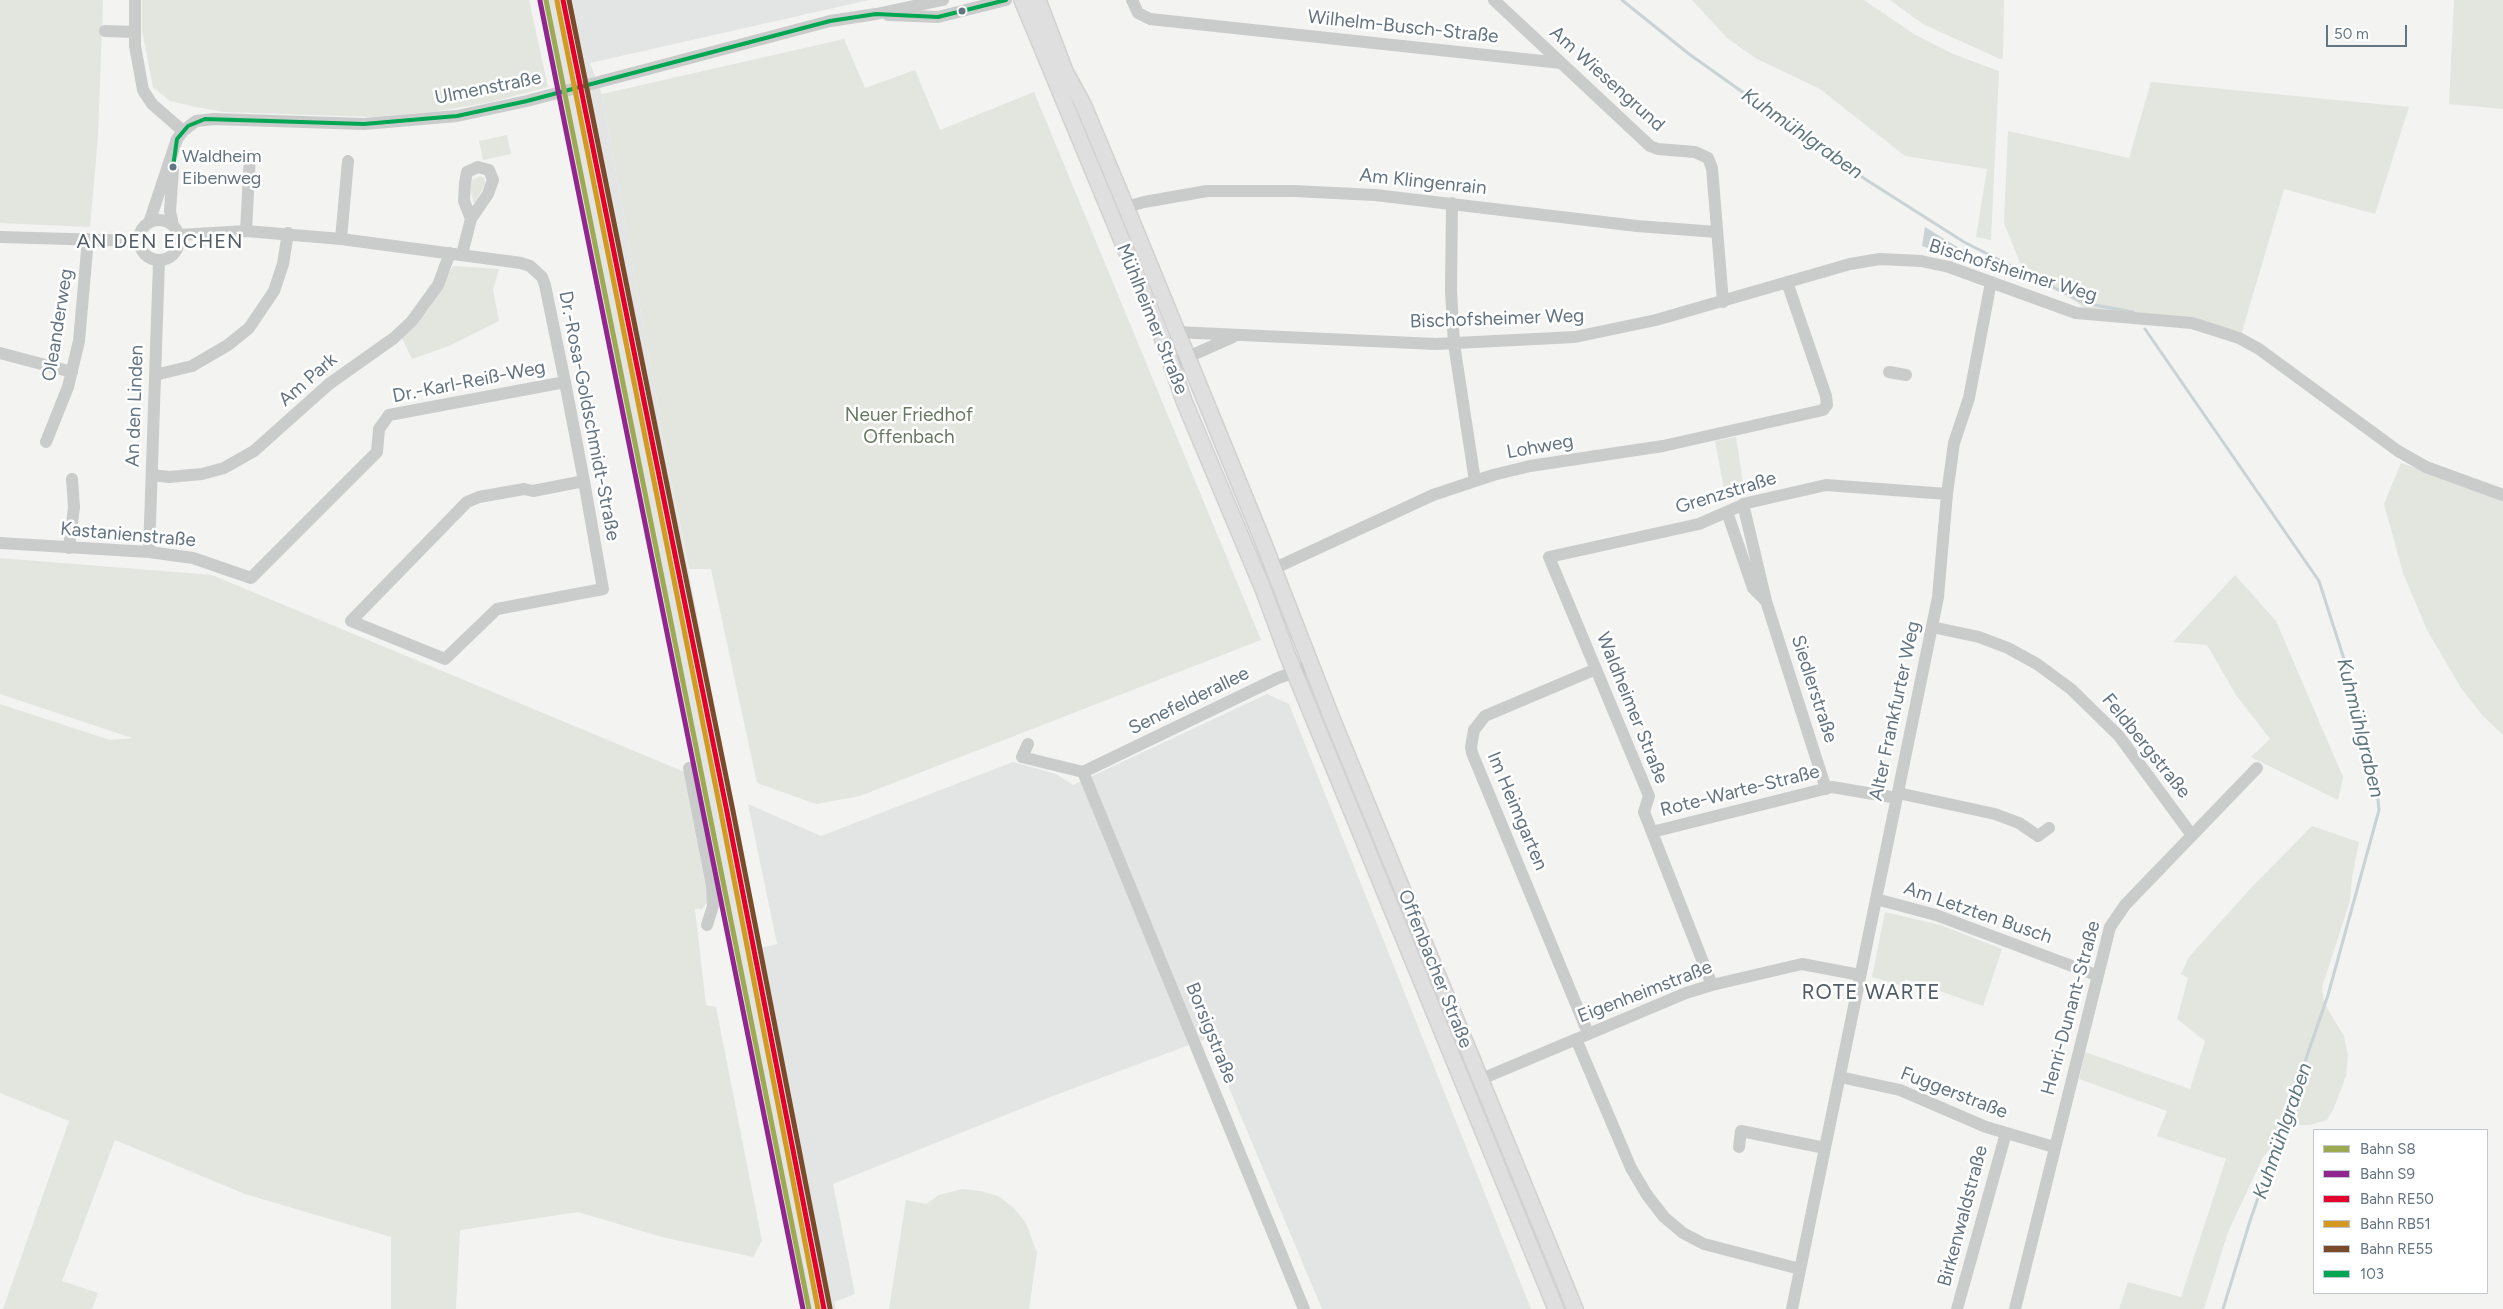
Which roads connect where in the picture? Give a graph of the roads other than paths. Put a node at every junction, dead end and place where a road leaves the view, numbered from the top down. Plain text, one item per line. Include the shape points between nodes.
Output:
1 (135, 0) edge
2 (943, 0) edge
3 (1006, 0) edge
4 (1022, 0) edge
5 (1038, 0) edge
6 (1132, 0) edge
7 (1494, 0) edge
8 (876, 14) junction
9 (105, 31) dead end
10 (134, 32) junction
11 (1561, 63) junction
12 (180, 135) junction
13 (250, 156) dead end
14 (348, 161) dead end
15 (1452, 203) junction
16 (1126, 207) junction
17 (471, 219) dead end
18 (149, 223) junction
19 (176, 230) junction
20 (246, 231) junction
21 (1717, 232) junction
22 (288, 233) junction
23 (0, 236) edge
24 (88, 239) junction
25 (341, 239) junction
26 (139, 241) junction
27 (456, 253) junction
28 (159, 260) junction
29 (1787, 282) junction
30 (1991, 282) junction
31 (1723, 302) junction
32 (1169, 334) junction
33 (1235, 336) junction
34 (1454, 344) junction
35 (0, 353) edge
36 (1187, 357) junction
37 (1172, 364) junction
38 (72, 372) junction
39 (1889, 372) dead end
40 (155, 375) junction
41 (1906, 375) dead end
42 (564, 382) junction
43 (46, 442) dead end
44 (152, 475) junction
45 (72, 479) dead end
46 (584, 481) junction
47 (1475, 481) junction
48 (1947, 494) junction
49 (2503, 495) edge
50 (1743, 504) junction
51 (1727, 512) junction
52 (0, 543) edge
53 (69, 548) junction
54 (149, 552) junction
55 (1549, 557) joint
56 (1273, 569) junction
57 (251, 578) joint
58 (1766, 601) junction
59 (1932, 627) junction
60 (1297, 629) joint
61 (1281, 639) joint
62 (1311, 666) junction
63 (1596, 669) junction
64 (1294, 672) junction
65 (1028, 744) dead end
66 (689, 768) dead end
67 (2258, 768) dead end
68 (1084, 772) junction
69 (1826, 789) junction
70 (1897, 796) junction
71 (2049, 828) dead end
72 (1652, 832) junction
73 (2191, 834) junction
74 (1876, 899) junction
75 (707, 925) dead end
76 (1860, 975) junction
77 (2096, 975) junction
78 (1712, 985) junction
79 (1582, 1036) junction
80 (1840, 1077) junction
81 (1479, 1080) junction
82 (2006, 1133) junction
83 (1739, 1147) dead end
84 (2054, 1147) junction
85 (1825, 1148) junction
86 (1800, 1269) junction
87 (1304, 1309) edge
88 (1556, 1309) edge
89 (1575, 1309) edge
90 (1792, 1309) edge
91 (1957, 1309) edge
92 (2015, 1309) edge

1 - 10 street
2 - 8 street, Ulmenstraße
3 - 8 street via 938,16
4 - 32 main road, Mühlheimer Straße
5 - 16 main road, Mühlheimer Straße
6 - 11 street, Wilhelm-Busch-Straße via 1138,13 1150,19
7 - 11 street, Am Wiesengrund
8 - 12 street, Ulmenstraße via 830,21 527,101 457,116 328,124 214,119 196,121
9 - 10 street
10 - 12 street via 140,82 147,99
11 - 21 street, Am Wiesengrund via 1650,146 1658,150 1695,152 1708,158 1712,168
12 - 18 street
12 - 19 street via 173,167 170,211
13 - 20 street
14 - 25 street
15 - 16 street, Am Klingenrain via 1335,192 1236,190 1195,193
15 - 21 street, Am Klingenrain via 1637,226
15 - 34 street
16 - 32 main road, Mühlheimer Straße
17 - 27 street, Am Park
18 - 19 street via 162,220
18 - 26 street via 140,233
19 - 20 street
19 - 28 street via 177,250 166,259
20 - 22 street
21 - 31 street
22 - 25 street
22 - 40 street via 284,264 274,291 249,328 192,366
23 - 24 street
24 - 26 street
24 - 38 street, Oleanderweg via 83,308
25 - 27 street
26 - 28 street via 145,255
27 - 42 street, Dr.-Rosa-Goldschmidt-Straße via 521,263 537,270 545,285
27 - 44 street, Am Park via 412,321 394,338 330,384 254,451 224,468 202,474
28 - 40 street, An den Linden
29 - 30 street, Bischofsheimer Weg via 1880,259 1933,263
29 - 31 street, Bischofsheimer Weg
29 - 47 street, Lohweg via 1826,396 1827,405 1819,411 1664,446 1530,466
30 - 48 street, Alter Frankfurter Weg via 1969,398 1955,437
30 - 49 street, Bischofsheimer Weg via 2076,313 2192,323 2239,338 2259,349 2398,451 2426,467
31 - 34 street, Bischofsheimer Weg via 1575,337
32 - 33 street, Bischofsheimer Weg
32 - 36 main road, Mühlheimer Straße
32 - 37 main road, Mühlheimer Straße
33 - 34 street, Bischofsheimer Weg
33 - 36 street, Bischofsheimer Weg
34 - 47 street
35 - 38 street
36 - 37 street, Bischofsheimer Weg
36 - 56 main road, Mühlheimer Straße
37 - 61 main road, Mühlheimer Straße
38 - 43 street, Oleanderweg
39 - 41 street
40 - 44 street, An den Linden
42 - 46 street, Dr.-Rosa-Goldschmidt-Straße
42 - 57 street, Dr.-Karl-Reiß-Weg via 389,415 379,429 377,452
44 - 54 street, An den Linden
45 - 53 street via 74,507
46 - 46 street, Dr.-Rosa-Goldschmidt-Straße via 603,590 497,609 445,660 351,621 467,502 479,496 524,489 533,491
47 - 56 street, Lohweg via 1432,495
48 - 50 street, Grenzstraße via 1826,485
48 - 59 street, Alter Frankfurter Weg via 1940,589
50 - 51 street, Grenzstraße
50 - 58 street, Siedlerstraße
51 - 55 street, Grenzstraße via 1699,524
51 - 58 street, Siedlerstraße via 1753,588
52 - 53 street, Kastanienstraße
53 - 54 street, Kastanienstraße
54 - 57 street, Kastanienstraße via 193,558
55 - 63 street, Waldheimer Straße
56 - 60 main road, Mühlheimer Straße
58 - 69 street, Siedlerstraße
59 - 70 street, Alter Frankfurter Weg
59 - 73 street, Feldbergstraße via 1980,637 2008,648 2071,689 2119,736
60 - 62 main road, Offenbacher Straße
61 - 64 main road, Offenbacher Straße
62 - 64 street, Senefelderallee
62 - 81 main road, Offenbacher Straße
63 - 72 street, Waldheimer Straße via 1649,796 1644,812
63 - 79 street, Im Heimgarten via 1485,716 1474,730 1471,747
64 - 68 street, Senefelderallee
64 - 88 main road, Offenbacher Straße
65 - 68 street via 1022,757
66 - 75 street via 712,885 712,906
67 - 73 street, Henri-Dunant-Straße
68 - 87 street, Borsigstraße
69 - 70 street, Rote-Warte-Straße via 1839,787
69 - 72 street, Rote-Warte-Straße
70 - 71 street, Rote-Warte-Straße via 1996,814 2038,836
70 - 74 street, Alter Frankfurter Weg
72 - 78 street, Waldheimer Straße
73 - 77 street, Henri-Dunant-Straße via 2115,918 2108,931
74 - 76 street, Alter Frankfurter Weg
74 - 77 street, Am Letzten Busch via 1936,915
76 - 78 street, Eigenheimstraße via 1802,964
76 - 80 street, Alter Frankfurter Weg
77 - 84 street, Henri-Dunant-Straße
78 - 79 street, Eigenheimstraße
79 - 81 street, Eigenheimstraße
79 - 86 street, Im Heimgarten via 1631,1168 1664,1217 1683,1233 1704,1244
80 - 82 street, Fuggerstraße via 1909,1093
80 - 85 street, Alter Frankfurter Weg
81 - 89 main road, Offenbacher Straße
82 - 84 street, Fuggerstraße
82 - 91 street, Birkenwaldstraße
83 - 85 street via 1741,1132
84 - 92 street, Henri-Dunant-Straße
85 - 86 street, Alter Frankfurter Weg
86 - 90 street, Alter Frankfurter Weg

